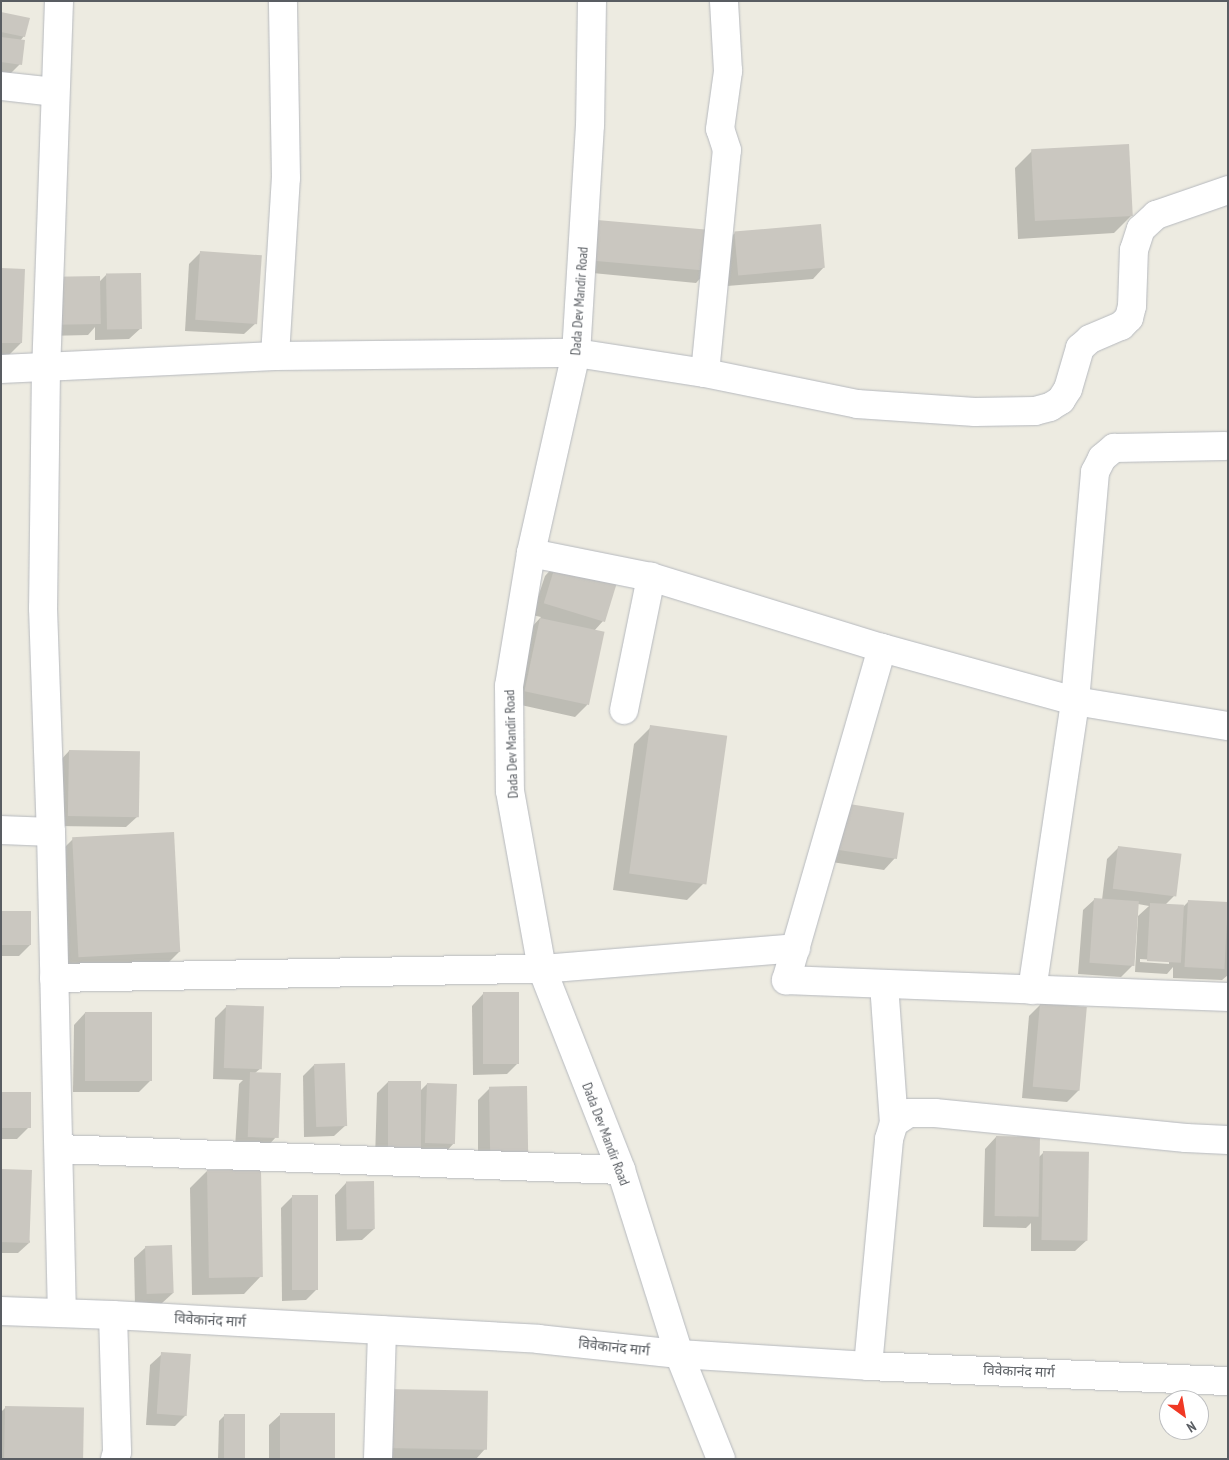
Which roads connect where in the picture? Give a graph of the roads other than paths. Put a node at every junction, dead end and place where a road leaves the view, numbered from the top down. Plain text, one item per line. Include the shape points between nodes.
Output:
1 (59, 1) edge
2 (282, 1) edge
3 (592, 1) edge
4 (724, 1) edge
5 (1, 86) edge
6 (55, 92) junction
7 (1228, 190) edge
8 (576, 353) junction
9 (275, 356) junction
10 (46, 367) junction
11 (1, 369) edge
12 (705, 374) junction
13 (1225, 446) dead end
14 (531, 552) junction
15 (652, 578) junction
16 (882, 648) junction
17 (1075, 701) junction
18 (624, 710) dead end
19 (1228, 726) edge
20 (1, 830) edge
21 (51, 832) junction
22 (796, 948) junction
23 (542, 969) junction
24 (54, 978) junction
25 (884, 984) junction
26 (1032, 990) junction
27 (1228, 997) edge
28 (894, 1123) junction
29 (1228, 1140) edge
30 (59, 1149) junction
31 (621, 1170) junction
32 (1, 1311) edge
33 (62, 1313) junction
34 (113, 1315) junction
35 (382, 1330) junction
36 (679, 1354) junction
37 (868, 1366) junction
38 (1228, 1381) edge
39 (114, 1459) edge
40 (378, 1459) edge
41 (721, 1459) edge

1 - 6 street
2 - 9 street via 286,178
3 - 8 street, Dada Dev Mandir Road via 590,125
4 - 12 street via 728,71 720,129 727,150
5 - 6 street
6 - 10 street
7 - 12 street via 1156,215 1141,229 1134,250 1129,318 1121,326 1090,339 1080,348 1068,389 1061,400 1050,407 1035,411 974,412 858,404
8 - 9 street
8 - 12 street
8 - 14 street, Dada Dev Mandir Road
9 - 10 street
10 - 11 street
10 - 21 street via 43,608
13 - 17 street via 1127,446 1114,448 1102,458 1095,472
14 - 15 street
14 - 23 street, Dada Dev Mandir Road via 509,686 510,791
15 - 16 street
15 - 18 street
16 - 17 street
16 - 22 street
17 - 19 street
17 - 26 street
20 - 21 street
21 - 24 street
22 - 23 street
22 - 25 street via 786,980
23 - 24 street
23 - 31 street, Dada Dev Mandir Road
24 - 30 street
25 - 26 street
25 - 28 street
26 - 27 street
28 - 29 street via 908,1113 935,1113
28 - 37 street via 889,1139
30 - 31 street
30 - 33 street
31 - 36 street, Dada Dev Mandir Road
32 - 33 street, विवेकानंद मार्ग
33 - 34 street, विवेकानंद मार्ग
34 - 35 street, विवेकानंद मार्ग
34 - 39 street via 117,1452
35 - 36 street, विवेकानंद मार्ग via 538,1339
35 - 40 street
36 - 37 street, विवेकानंद मार्ग
36 - 41 street, Dada Dev Mandir Road
37 - 38 street, विवेकानंद मार्ग

